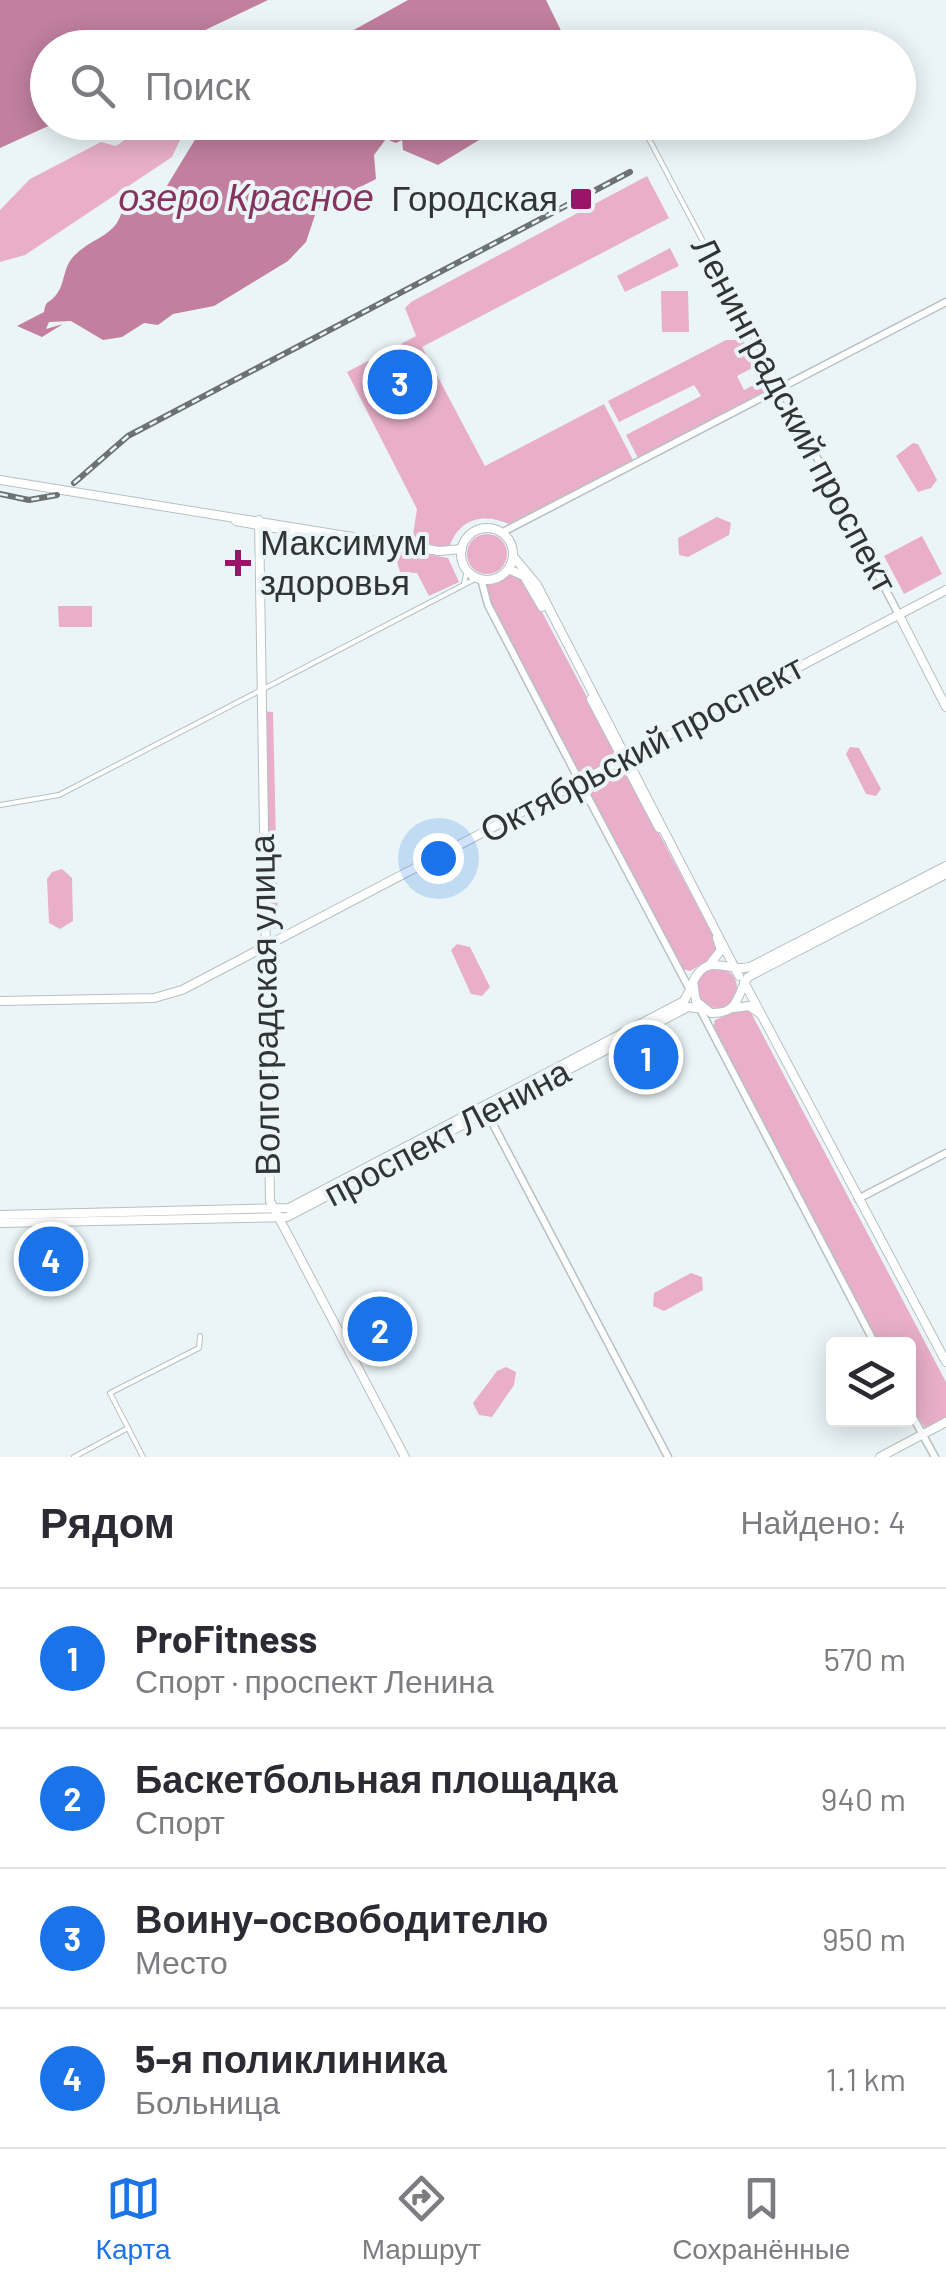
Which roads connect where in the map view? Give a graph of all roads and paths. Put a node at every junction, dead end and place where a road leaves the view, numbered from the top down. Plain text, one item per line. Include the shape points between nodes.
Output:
1 (650, 140) edge
2 (946, 302) edge
3 (780, 387) junction
4 (0, 482) edge
5 (258, 522) junction
6 (515, 529) junction
7 (502, 533) junction
8 (510, 542) junction
9 (462, 549) junction
10 (513, 556) junction
11 (462, 560) junction
12 (467, 570) junction
13 (508, 570) junction
14 (479, 578) junction
15 (464, 584) junction
16 (946, 592) edge
17 (900, 617) junction
18 (260, 690) junction
19 (946, 707) edge
20 (627, 760) junction
21 (581, 784) junction
22 (0, 805) edge
23 (946, 866) edge
24 (946, 874) edge
25 (266, 949) junction
26 (711, 963) junction
27 (739, 976) junction
28 (696, 999) junction
29 (0, 1003) edge
30 (732, 1008) junction
31 (485, 1109) junction
32 (946, 1153) edge
33 (858, 1199) junction
34 (29, 1215) junction
35 (275, 1215) junction
36 (0, 1216) edge
37 (0, 1223) edge
38 (15, 1223) junction
39 (200, 1336) dead end
40 (871, 1337) edge
41 (946, 1362) edge
42 (946, 1370) edge
43 (916, 1422) edge
44 (946, 1425) edge
45 (128, 1428) junction
46 (924, 1437) junction
47 (74, 1457) edge
48 (143, 1457) edge
49 (405, 1457) edge
50 (668, 1457) edge
51 (880, 1457) edge
52 (890, 1457) edge
53 (935, 1457) edge

1 - 3 street, Ленинградский проспект
2 - 3 street
3 - 6 street
3 - 17 street, Ленинградский проспект
4 - 5 main road
5 - 9 main road
5 - 11 main road
5 - 18 main road, Волгоградская улица
6 - 7 street
6 - 8 street
7 - 8 main road
7 - 9 main road via 479,530
8 - 10 main road
9 - 11 main road
10 - 13 main road
10 - 20 main road via 537,585
11 - 12 main road
12 - 14 main road
12 - 15 street
13 - 14 main road
13 - 20 main road via 520,572 532,588
14 - 15 street
14 - 21 street
15 - 18 street
16 - 17 main road, Октябрьский проспект
17 - 19 main road, Ленинградский проспект
17 - 20 main road, Октябрьский проспект
18 - 22 street via 59,795
18 - 25 main road, Волгоградская улица
20 - 21 main road, Октябрьский проспект
20 - 26 main road via 720,944
20 - 27 main road
21 - 25 main road, Октябрьский проспект
21 - 28 street
23 - 27 main road
24 - 27 main road
25 - 29 main road, Октябрьский проспект via 154,998
25 - 35 main road, Волгоградская улица via 269,1196
26 - 27 main road
26 - 28 main road via 698,972
27 - 30 main road
27 - 33 main road
28 - 30 main road via 720,1013
28 - 31 main road, проспект Ленина
28 - 31 main road, проспект Ленина
28 - 40 street
30 - 33 main road via 758,1010
31 - 35 main road, проспект Ленина
31 - 50 street
32 - 33 street
33 - 41 main road
33 - 42 main road
34 - 35 main road, проспект Ленина
34 - 36 main road, проспект Ленина
34 - 38 main road
35 - 38 main road, проспект Ленина
35 - 49 main road, Волгоградская улица
37 - 38 main road, проспект Ленина
39 - 45 street via 199,1348 110,1393
43 - 46 street
44 - 46 main road
45 - 47 street
45 - 48 street
46 - 51 main road
46 - 52 main road
46 - 53 street

